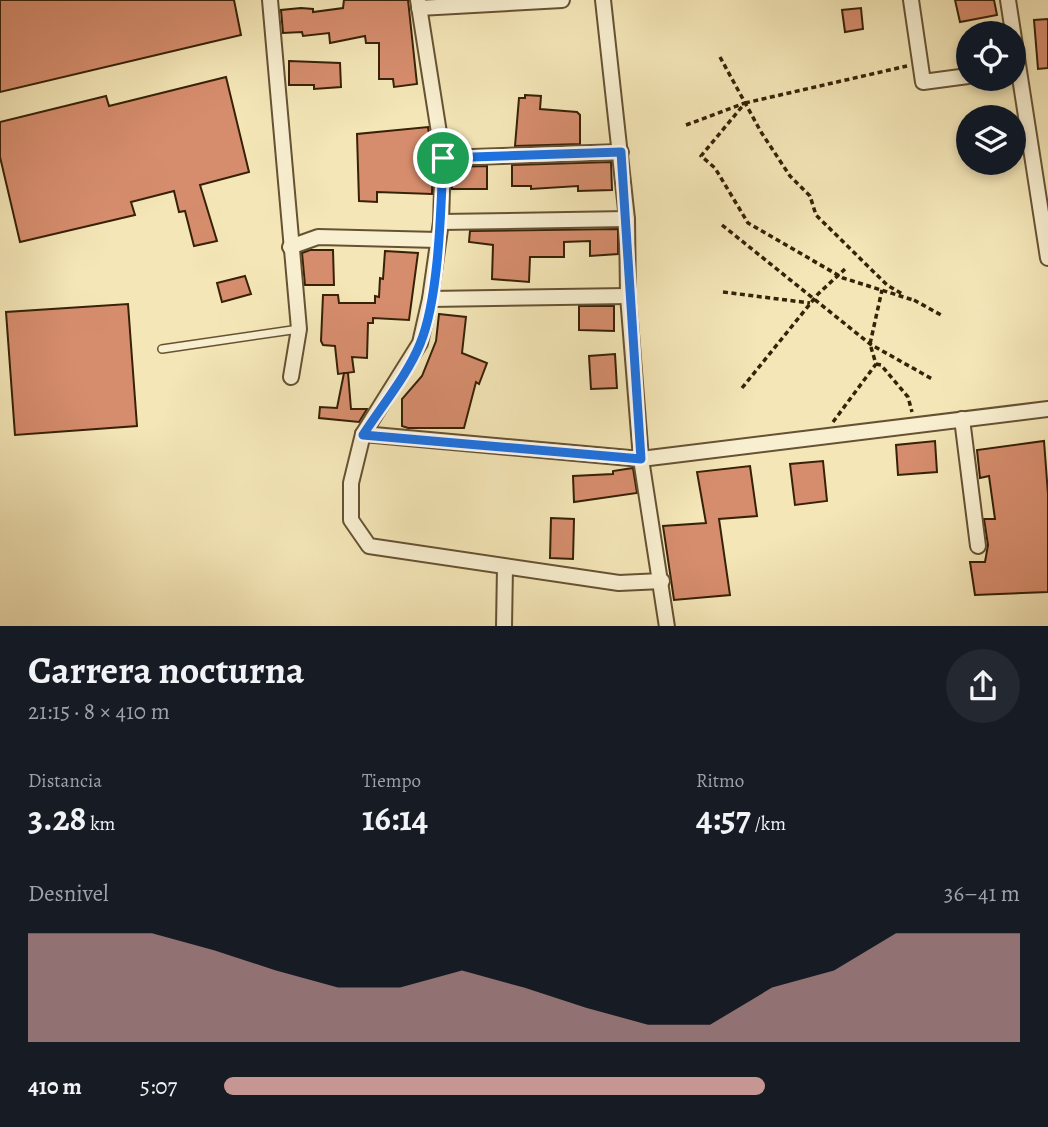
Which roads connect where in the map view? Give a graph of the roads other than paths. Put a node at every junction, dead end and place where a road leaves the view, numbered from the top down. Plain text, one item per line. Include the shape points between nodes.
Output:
1 (270, 0) edge
2 (562, 0) edge
3 (603, 0) edge
4 (911, 0) edge
5 (1008, 0) edge
6 (419, 4) edge
7 (1011, 21) edge
8 (956, 78) edge
9 (1020, 91) edge
10 (621, 152) junction
11 (443, 158) junction
12 (1048, 161) edge
13 (1032, 164) junction
14 (627, 219) junction
15 (441, 222) junction
16 (438, 240) junction
17 (290, 247) junction
18 (1048, 258) edge
19 (628, 296) junction
20 (430, 299) junction
21 (299, 329) junction
22 (162, 349) dead end
23 (291, 377) dead end
24 (1048, 409) edge
25 (962, 419) junction
26 (363, 435) junction
27 (641, 459) junction
28 (978, 546) dead end
29 (505, 567) junction
30 (662, 582) junction
31 (503, 626) edge
32 (667, 626) edge

1 - 17 street
2 - 6 street
3 - 10 street
4 - 8 street via 923,82
5 - 7 street
6 - 11 street
9 - 13 street
10 - 11 street
10 - 14 street
11 - 15 street
12 - 13 street
13 - 18 street
14 - 15 street
14 - 19 street
15 - 16 street
16 - 17 street via 318,237
16 - 20 street
17 - 21 street
19 - 20 street
19 - 27 street
20 - 26 street via 420,344
21 - 22 lane
21 - 23 street
24 - 25 street
25 - 27 street
25 - 28 street
26 - 27 street
26 - 29 street via 351,483 351,520 369,546
27 - 30 street
29 - 30 street via 619,583
29 - 31 street
30 - 32 street

